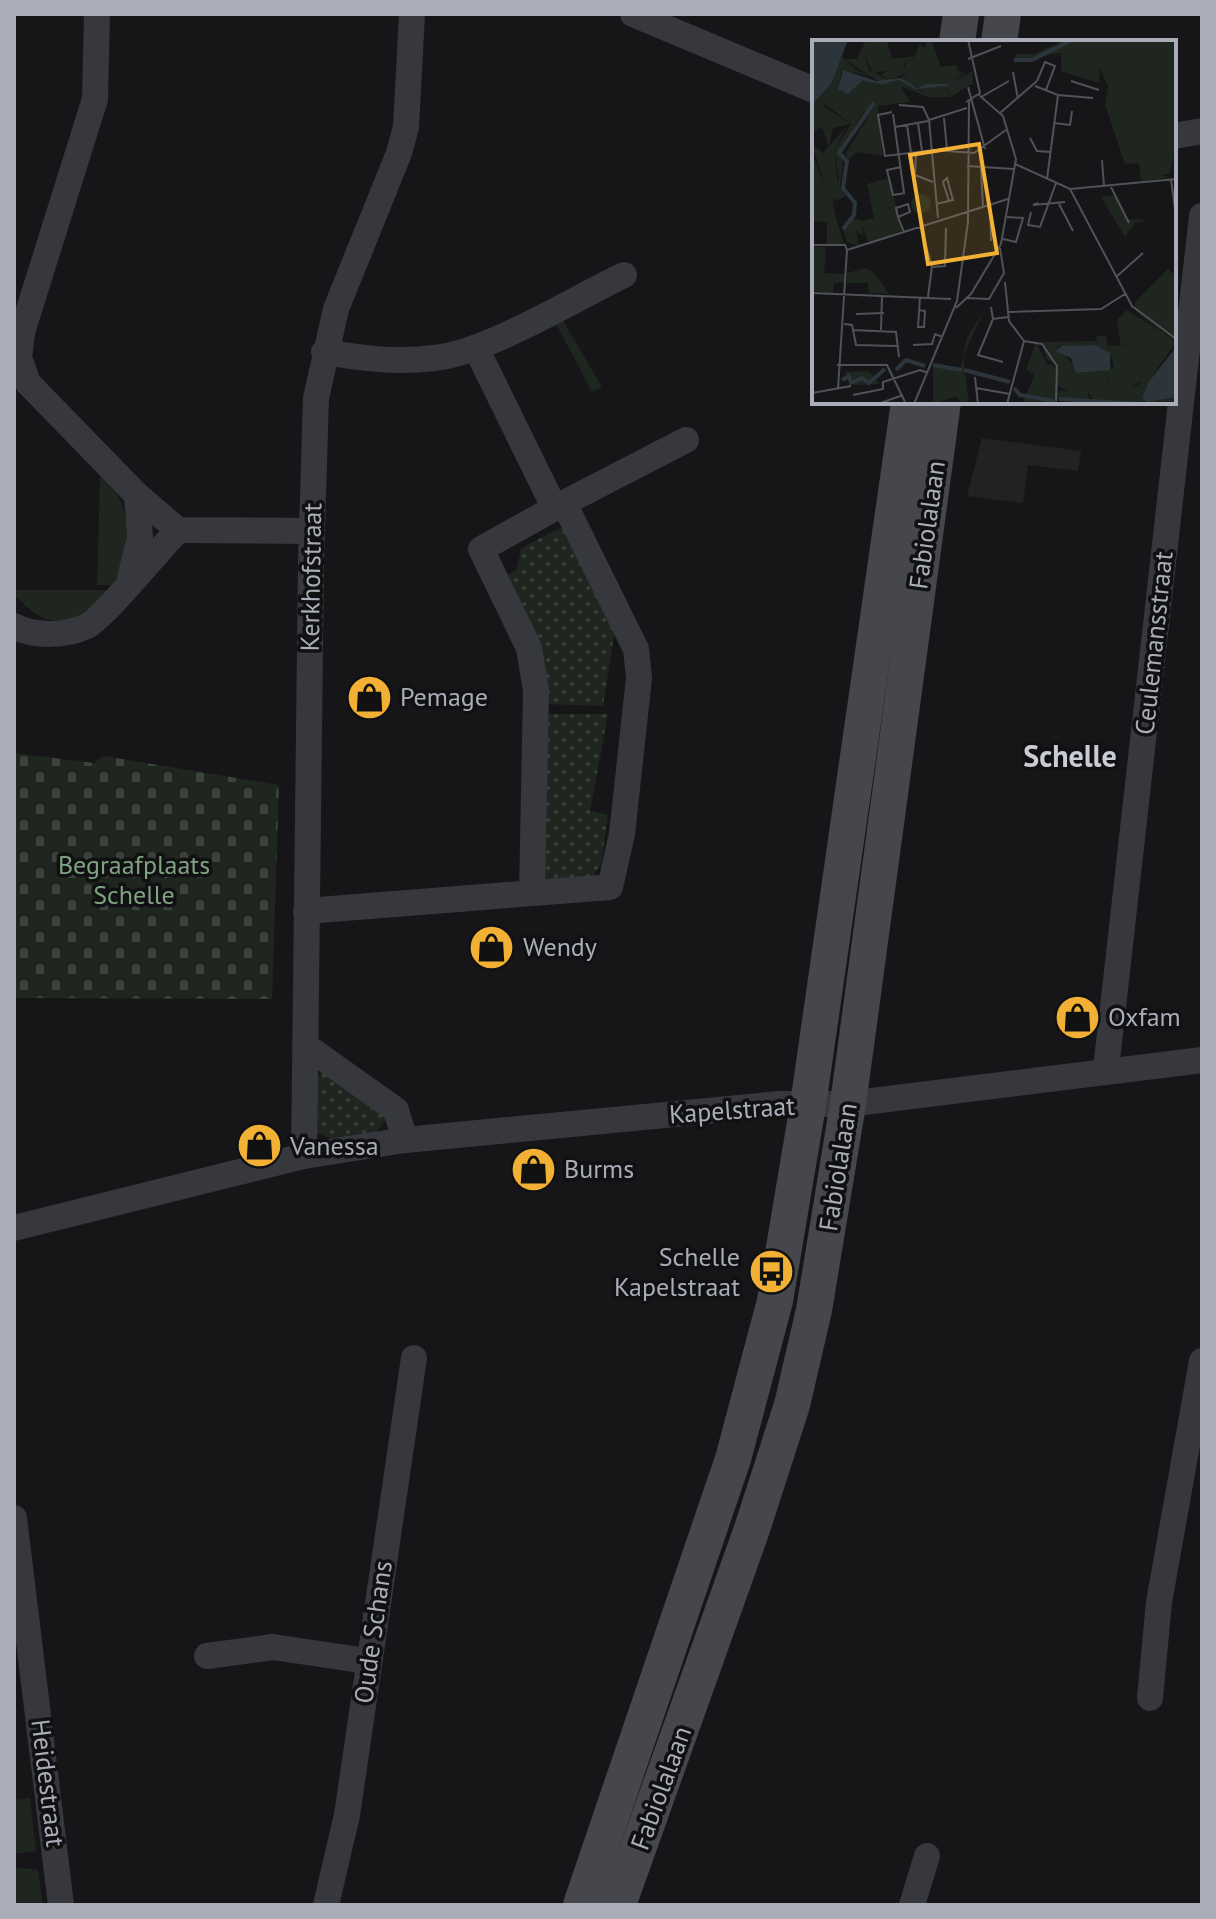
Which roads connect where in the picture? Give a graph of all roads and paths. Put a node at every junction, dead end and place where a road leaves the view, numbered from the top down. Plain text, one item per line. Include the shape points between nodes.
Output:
1 (97, 14) edge
2 (412, 14) edge
3 (961, 14) edge
4 (1003, 14) edge
5 (643, 16) edge
6 (957, 40) edge
7 (999, 40) edge
8 (812, 89) edge
9 (1202, 131) edge
10 (1176, 136) edge
11 (1202, 216) edge
12 (624, 275) dead end
13 (476, 348) junction
14 (324, 352) junction
15 (1187, 375) edge
16 (909, 404) edge
17 (943, 404) edge
18 (686, 440) dead end
19 (137, 495) junction
20 (559, 505) junction
21 (178, 530) junction
22 (312, 531) junction
23 (128, 584) junction
24 (14, 626) edge
25 (532, 893) junction
26 (306, 911) junction
27 (306, 1046) junction
28 (1202, 1060) edge
29 (1106, 1069) junction
30 (848, 1104) junction
31 (808, 1105) junction
32 (405, 1140) junction
33 (304, 1156) junction
34 (14, 1228) edge
35 (414, 1358) dead end
36 (1202, 1361) edge
37 (14, 1518) edge
38 (207, 1656) dead end
39 (367, 1661) junction
40 (1150, 1698) dead end
41 (927, 1856) dead end
42 (61, 1905) edge
43 (326, 1905) edge
44 (581, 1905) edge
45 (618, 1905) edge
46 (912, 1905) edge

1 - 19 street via 95,99 22,332 19,358 28,383
2 - 14 street, Kerkhofstraat via 406,127
3 - 6 main road
4 - 7 main road
5 - 8 street
9 - 10 street
11 - 15 street, Ceulemansstraat
12 - 13 street
13 - 14 street via 436,358 375,361
13 - 20 street
14 - 22 street, Kerkhofstraat via 316,398
15 - 29 street, Ceulemansstraat
16 - 31 main road, Fabiolalaan
17 - 30 main road, Fabiolalaan
18 - 20 street
19 - 21 street
19 - 23 street via 140,538
20 - 25 street via 481,549 529,648 536,690
20 - 25 street via 636,649 639,678 622,834 610,887
21 - 22 street
21 - 23 street
22 - 26 street, Kerkhofstraat
23 - 24 street via 89,625 64,634
25 - 26 street
26 - 27 street, Kerkhofstraat
27 - 32 street via 396,1110
27 - 33 street, Kerkhofstraat
28 - 29 street, Kapelstraat
29 - 30 street, Kapelstraat
30 - 31 street, Kapelstraat
30 - 45 main road, Fabiolalaan via 814,1310 792,1405 701,1679
31 - 32 street, Kapelstraat
31 - 44 main road, Fabiolalaan via 775,1301 735,1452
32 - 33 street, Kapelstraat
33 - 34 street, Kapelstraat
35 - 39 street, Oude Schans
36 - 40 street via 1159,1602
37 - 42 street, Heidestraat
38 - 39 street via 273,1647
39 - 43 street, Oude Schans via 347,1815
41 - 46 street

